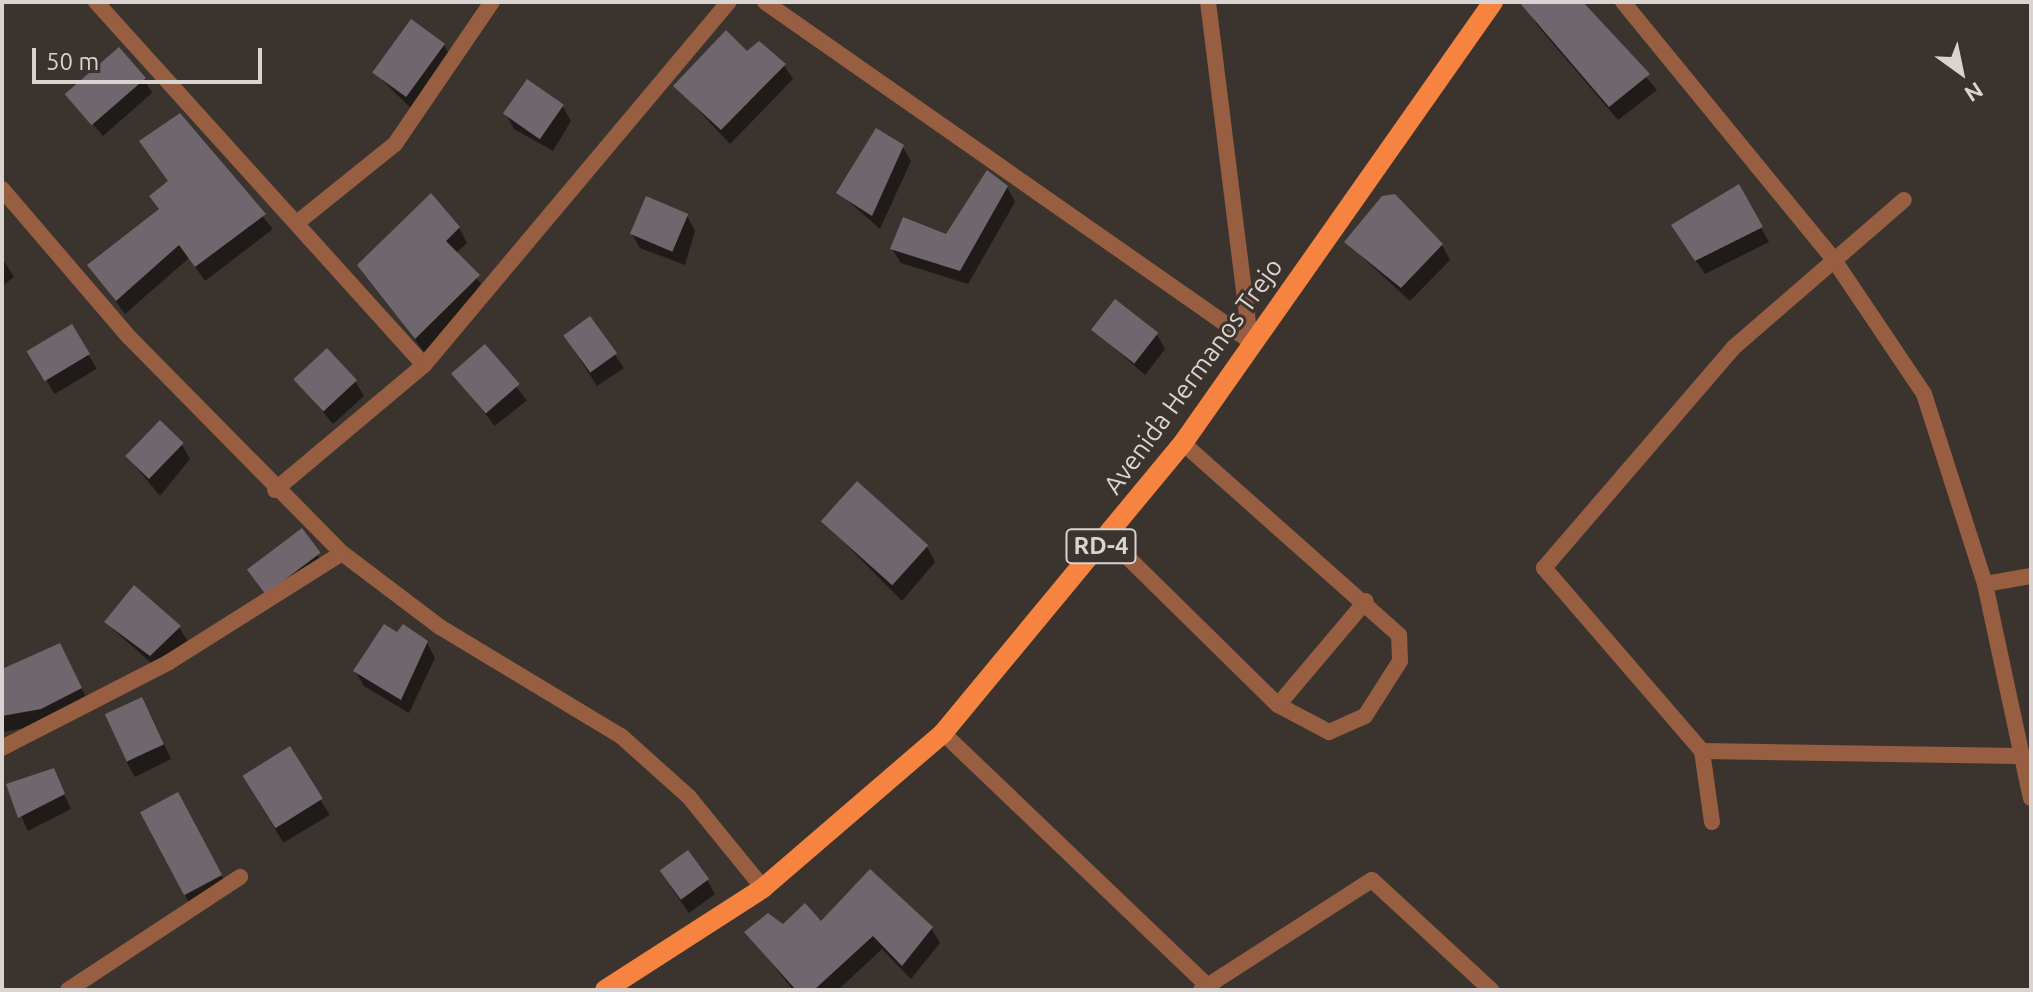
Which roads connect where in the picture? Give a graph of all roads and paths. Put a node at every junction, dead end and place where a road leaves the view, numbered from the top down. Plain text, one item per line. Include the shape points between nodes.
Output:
1 (96, 2) edge
2 (492, 2) edge
3 (729, 2) edge
4 (765, 2) edge
5 (1208, 2) edge
6 (1493, 2) edge
7 (1623, 2) edge
8 (2, 189) edge
9 (1904, 200) dead end
10 (298, 222) junction
11 (1834, 260) junction
12 (1250, 341) junction
13 (424, 365) junction
14 (1183, 443) junction
15 (275, 490) junction
16 (1108, 538) junction
17 (342, 553) junction
18 (2031, 576) edge
19 (1985, 584) junction
20 (1366, 601) junction
21 (1278, 705) junction
22 (943, 733) junction
23 (2, 748) edge
24 (1702, 751) junction
25 (2017, 756) junction
26 (2031, 798) edge
27 (1712, 822) dead end
28 (240, 877) dead end
29 (763, 888) junction
30 (1207, 989) edge
31 (68, 990) edge
32 (605, 990) edge
33 (1491, 990) edge

1 - 10 street
2 - 10 street via 395,144
3 - 13 street
4 - 12 street
5 - 12 street
6 - 12 main road, Avenida Hermanos Trejo / RD-4
7 - 11 street
8 - 15 street
9 - 11 street
10 - 13 street
11 - 19 street via 1924,394
11 - 24 street via 1733,348 1544,568
12 - 14 main road, Avenida Hermanos Trejo / RD-4
13 - 15 street
14 - 16 main road, Avenida Hermanos Trejo / RD-4
14 - 20 street
15 - 17 street
16 - 21 street
16 - 22 main road, Avenida Hermanos Trejo / RD-4
17 - 23 street via 169,662
17 - 29 street via 440,627 621,736 689,797
18 - 19 street
19 - 25 street
20 - 21 street
20 - 21 street via 1399,635 1400,661 1365,716 1329,732
22 - 29 main road, Avenida Hermanos Trejo / RD-4
22 - 30 street
24 - 25 street
24 - 27 street
25 - 26 street
28 - 31 street
29 - 32 main road, Avenida Hermanos Trejo / RD-4
30 - 33 street via 1372,880

